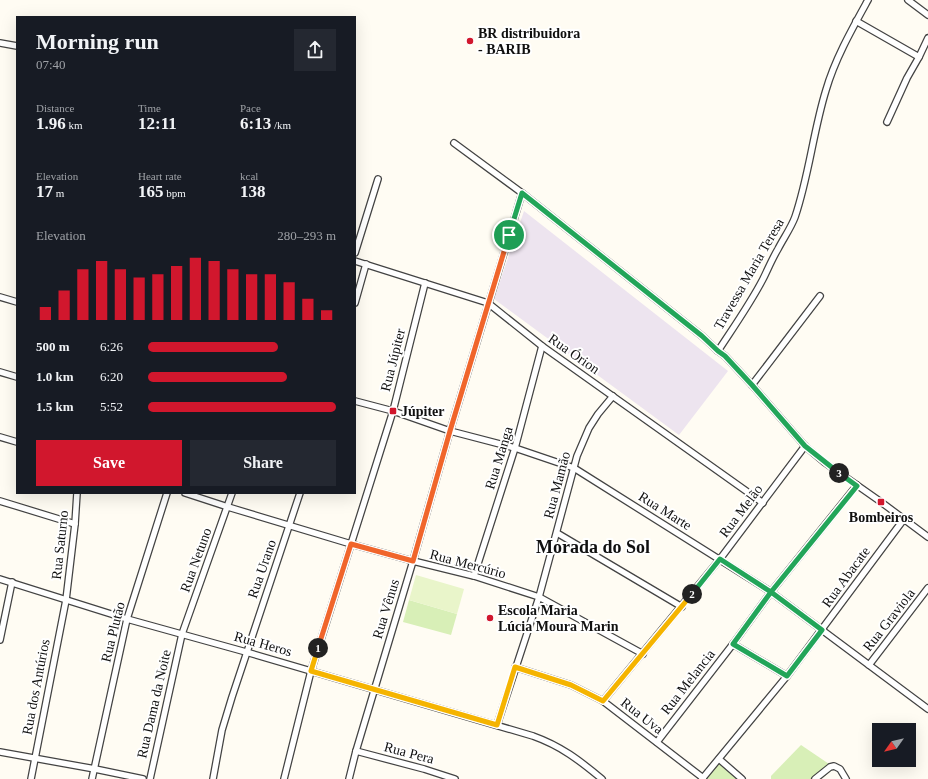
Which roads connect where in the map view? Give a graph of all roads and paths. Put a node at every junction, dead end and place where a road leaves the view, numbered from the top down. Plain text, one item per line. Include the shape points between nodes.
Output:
1 (868, 0) edge
2 (908, 0) edge
3 (928, 15) edge
4 (856, 21) junction
5 (928, 38) edge
6 (0, 43) edge
7 (16, 46) edge
8 (919, 57) junction
9 (886, 122) dead end
10 (454, 143) dead end
11 (378, 179) dead end
12 (522, 193) junction
13 (356, 250) edge
14 (356, 261) edge
15 (366, 264) junction
16 (425, 282) junction
17 (820, 296) dead end
18 (0, 297) edge
19 (356, 299) edge
20 (16, 302) edge
21 (488, 303) junction
22 (542, 346) junction
23 (718, 351) junction
24 (0, 372) edge
25 (16, 377) edge
26 (752, 385) junction
27 (613, 396) junction
28 (356, 402) edge
29 (392, 411) junction
30 (450, 431) junction
31 (0, 437) edge
32 (16, 442) edge
33 (805, 446) junction
34 (515, 448) junction
35 (574, 468) junction
36 (857, 486) junction
37 (77, 494) edge
38 (167, 494) edge
39 (188, 494) edge
40 (232, 494) edge
41 (300, 494) edge
42 (0, 501) edge
43 (763, 503) junction
44 (228, 507) junction
45 (904, 519) junction
46 (76, 524) junction
47 (290, 525) junction
48 (557, 533) junction
49 (928, 537) edge
50 (351, 544) junction
51 (720, 559) junction
52 (413, 561) junction
53 (474, 576) junction
54 (0, 579) edge
55 (12, 582) junction
56 (928, 588) edge
57 (771, 592) junction
58 (539, 596) junction
59 (66, 600) junction
60 (682, 607) junction
61 (127, 619) junction
62 (822, 630) junction
63 (182, 634) junction
64 (0, 640) edge
65 (733, 644) junction
66 (246, 652) junction
67 (643, 654) junction
68 (869, 666) junction
69 (515, 667) junction
70 (311, 671) junction
71 (787, 676) junction
72 (374, 690) junction
73 (603, 701) junction
74 (928, 709) edge
75 (497, 725) junction
76 (656, 742) junction
77 (356, 751) junction
78 (0, 752) edge
79 (34, 759) junction
80 (718, 759) junction
81 (95, 769) junction
82 (31, 779) edge
83 (92, 779) edge
84 (143, 779) edge
85 (150, 779) edge
86 (213, 779) edge
87 (284, 779) edge
88 (349, 779) edge
89 (455, 779) edge
90 (602, 779) edge
91 (702, 779) edge
92 (742, 779) edge
93 (816, 779) edge
94 (846, 779) edge

1 - 4 street, Travessa Maria Teresa
2 - 3 street
4 - 8 street
4 - 23 street, Travessa Maria Teresa via 835,63 826,90 805,184 794,219 763,280
5 - 8 street
6 - 7 street
8 - 9 street
10 - 12 street
11 - 13 street
12 - 21 street, Rua Vênus
12 - 23 street
14 - 15 street, Rua Órion
15 - 16 street, Rua Órion
15 - 19 street
16 - 21 street, Rua Órion
16 - 29 street, Rua Júpiter
17 - 26 street
18 - 20 street
21 - 22 street, Rua Órion
21 - 30 street, Rua Vênus
22 - 27 street, Rua Órion
22 - 34 street, Rua Manga
23 - 26 street
24 - 25 street
26 - 33 street
27 - 35 street, Rua Mamão via 589,428
27 - 43 street, Rua Órion
28 - 29 street, Rua Marte
29 - 30 street, Rua Marte
29 - 50 street, Rua Júpiter
30 - 34 street, Rua Marte
30 - 52 street, Rua Vênus
31 - 32 street
33 - 36 street
33 - 43 street, Rua Melão
34 - 35 street, Rua Marte
34 - 53 street, Rua Manga
35 - 48 street, Rua Mamão
35 - 51 street, Rua Marte
36 - 45 street
36 - 57 street, Rua Melancia
37 - 46 street, Rua Saturno
38 - 61 street, Rua Plutão
39 - 44 street, Rua Mercúrio
40 - 44 street, Rua Netuno
41 - 47 street, Rua Urano
42 - 46 street
43 - 51 street, Rua Melão
44 - 47 street, Rua Mercúrio
44 - 63 street, Rua Netuno
45 - 49 street
45 - 62 street, Rua Abacate
46 - 59 street, Rua Saturno
47 - 50 street, Rua Mercúrio
47 - 66 street, Rua Urano
48 - 58 street, Rua Mamão
48 - 60 street
50 - 52 street, Rua Mercúrio
50 - 70 street, Rua Júpiter
51 - 57 street, Rua Marte
51 - 60 street, Rua Melão
52 - 53 street, Rua Mercúrio
52 - 72 street, Rua Vênus
53 - 58 street, Rua Mercúrio
54 - 55 street, Rua Heros
55 - 59 street, Rua Heros
55 - 64 street
56 - 68 street, Rua Graviola
57 - 62 street, Rua Marte
57 - 65 street, Rua Melancia
58 - 67 street, Rua Mercúrio
58 - 69 street, Rua Mamão
59 - 61 street, Rua Heros
59 - 79 street, Rua dos Antúrios
60 - 67 street, Rua Melão
61 - 63 street, Rua Heros
61 - 81 street, Rua Plutão
62 - 68 street, Rua Marte
62 - 71 street, Rua Abacate
63 - 66 street, Rua Heros
63 - 85 street, Rua Dama da Noite
65 - 71 street
65 - 76 street, Rua Melancia
66 - 70 street, Rua Heros
66 - 86 street, Rua Urano via 222,730
67 - 73 street, Rua Melão
68 - 74 street, Rua Marte
69 - 73 street, Rua Uva via 571,685
69 - 75 street, Rua Mamão
70 - 72 street, Rua Heros
70 - 87 street, Rua Júpiter
71 - 80 street, Rua Abacate
72 - 75 street, Rua Heros
72 - 77 street, Rua Vênus
73 - 76 street, Rua Uva
75 - 90 street, Rua Heros via 550,742 569,752
76 - 91 street, Rua Uva
77 - 88 street, Rua Vênus
77 - 89 street, Rua Pera
78 - 79 street
79 - 81 street
79 - 82 street, Rua dos Antúrios
80 - 91 street, Rua Abacate
80 - 92 street
81 - 83 street, Rua Plutão
81 - 84 street
93 - 94 street via 830,767 837,767

